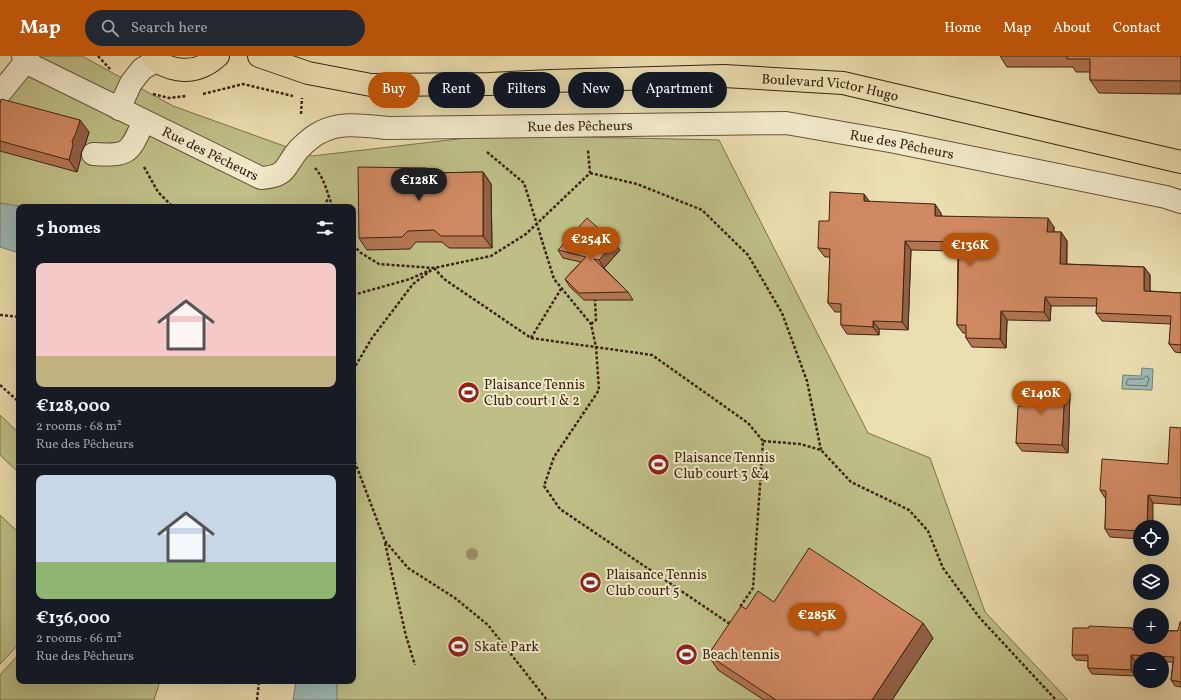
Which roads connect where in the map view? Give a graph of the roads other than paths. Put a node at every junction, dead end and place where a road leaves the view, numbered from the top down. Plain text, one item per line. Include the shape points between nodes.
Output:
1 (218, 56) edge
2 (259, 56) edge
3 (25, 58) edge
4 (154, 58) edge
5 (0, 93) edge
6 (119, 109) junction
7 (144, 121) junction
8 (92, 154) dead end
9 (1181, 162) edge
10 (1181, 202) edge

1 - 4 main road via 205,66 189,70 172,68
2 - 9 main road, Boulevard Victor Hugo via 308,73 370,85 489,84 724,76 843,83
3 - 5 street
3 - 6 street, Rue des Pêcheurs via 33,66
4 - 6 street via 131,83
6 - 7 street, Rue des Pêcheurs
7 - 8 street via 133,144 125,152 114,155
7 - 10 street, Rue des Pêcheurs via 261,178 274,177 286,169 300,148 322,131 343,125 388,128 786,123 896,142

